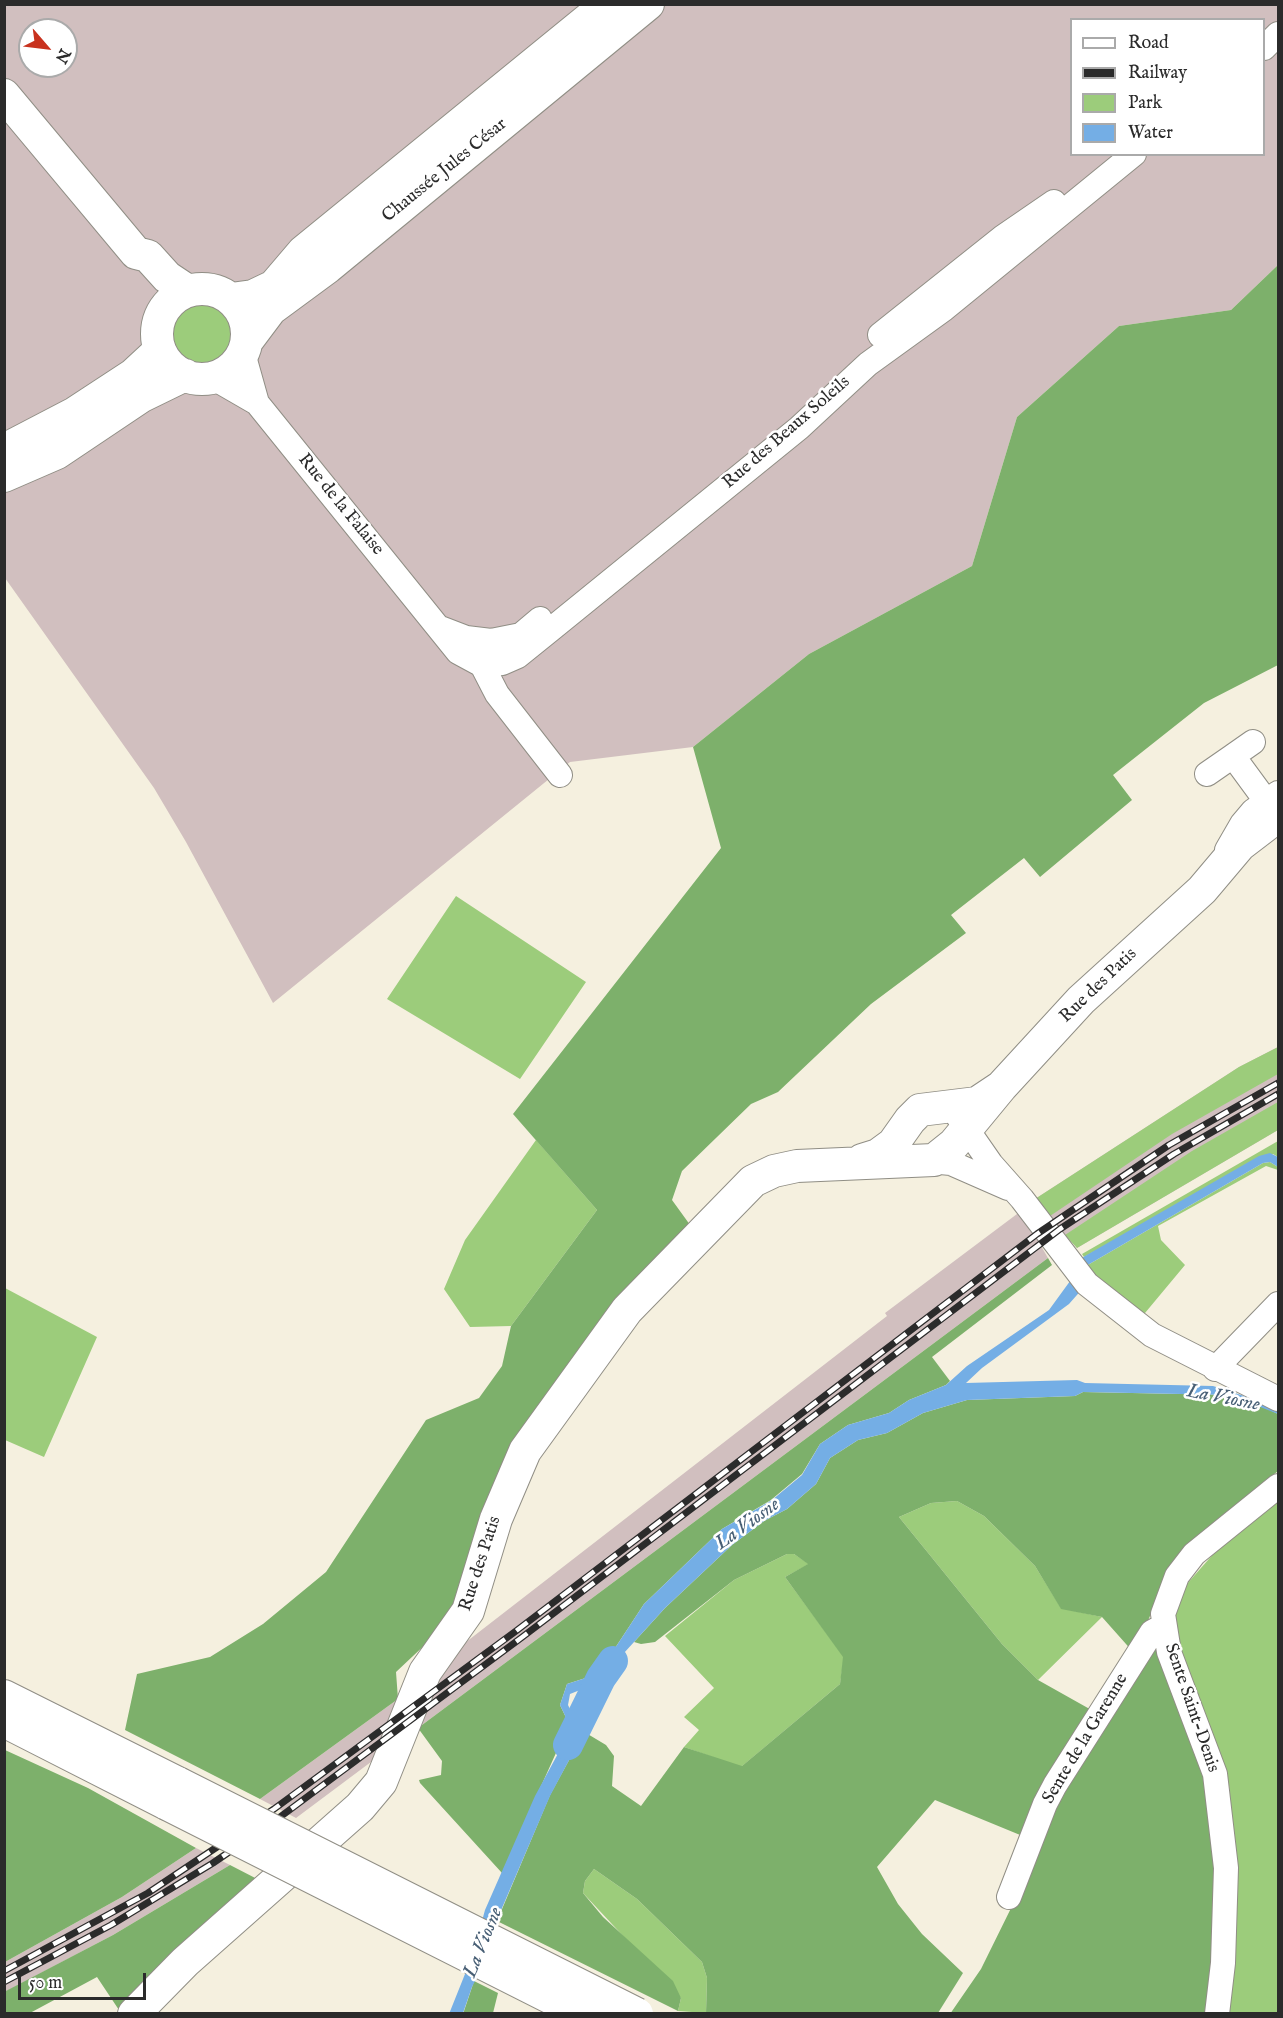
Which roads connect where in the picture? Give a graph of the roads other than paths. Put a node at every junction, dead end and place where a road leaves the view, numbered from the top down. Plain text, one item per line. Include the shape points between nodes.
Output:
1 (607, 4) edge
2 (648, 4) edge
3 (1278, 16) edge
4 (1265, 26) edge
5 (1278, 34) edge
6 (1265, 46) edge
7 (4, 94) edge
8 (1108, 156) edge
9 (1132, 156) edge
10 (136, 253) junction
11 (188, 291) junction
12 (231, 299) junction
13 (162, 314) junction
14 (245, 347) junction
15 (160, 350) junction
16 (198, 376) junction
17 (257, 403) junction
18 (4, 450) edge
19 (4, 476) edge
20 (440, 628) junction
21 (491, 641) junction
22 (482, 664) junction
23 (1253, 742) dead end
24 (1233, 756) junction
25 (1208, 774) dead end
26 (560, 775) dead end
27 (1274, 803) edge
28 (1278, 830) edge
29 (1202, 890) junction
30 (1001, 1087) junction
31 (933, 1107) junction
32 (905, 1128) junction
33 (967, 1129) junction
34 (927, 1161) junction
35 (855, 1162) junction
36 (1012, 1190) junction
37 (1278, 1304) edge
38 (1215, 1369) junction
39 (1278, 1399) edge
40 (1278, 1486) edge
41 (1163, 1626) junction
42 (4, 1686) edge
43 (4, 1696) edge
44 (4, 1721) edge
45 (107, 1747) junction
46 (173, 1793) junction
47 (1009, 1897) dead end
48 (134, 2013) edge
49 (583, 2013) edge
50 (637, 2013) edge
51 (1218, 2013) edge

1 - 12 main road, Chaussée Jules César via 303,252 274,286 253,296
2 - 14 main road, Chaussée Jules César via 328,267 271,309
3 - 4 street
5 - 6 street
7 - 10 main road
8 - 21 street, Rue des Beaux Soleils via 1061,197 1003,237 843,365 788,419 527,630 512,638
9 - 22 street, Rue des Beaux Soleils via 944,309 867,364 799,428 534,643 511,660
10 - 11 main road via 148,256 167,277
10 - 13 main road via 136,267
11 - 12 main road via 210,290
11 - 13 main road
12 - 14 main road via 243,314
13 - 15 main road
14 - 16 main road via 230,369
14 - 17 street, Rue de la Falaise
15 - 16 main road via 169,363
15 - 18 main road via 132,375 75,413
16 - 17 street, Rue de la Falaise
16 - 19 main road via 142,396 64,449
17 - 20 street, Rue de la Falaise
20 - 21 street, Rue des Beaux Soleils via 466,638
20 - 22 street via 458,652
21 - 22 street
22 - 26 street via 497,694
23 - 24 street
24 - 25 street
24 - 27 street
27 - 29 main road, Rue des Patis
28 - 29 main road, Rue des Patis
29 - 30 main road, Rue des Patis via 1081,1000
30 - 31 main road, Rue des Patis via 977,1103
30 - 33 main road, Rue des Patis
31 - 32 main road, Rue des Patis via 916,1114
31 - 33 street via 953,1112
32 - 34 street via 901,1142 904,1151 910,1157
32 - 35 main road, Rue des Patis via 885,1151
33 - 34 main road, Rue des Patis via 939,1159
33 - 36 street
34 - 35 main road, Rue des Patis
34 - 36 street via 951,1163
35 - 48 main road, Rue des Patis via 786,1167 753,1181 627,1311 525,1451 496,1519 468,1611 425,1672 381,1782 360,1808 185,1962
36 - 38 street via 1081,1278 1152,1335
37 - 38 street
38 - 39 street
40 - 41 street, Sente Saint-Denis via 1194,1554 1167,1597
41 - 47 street, Sente de la Garenne via 1152,1632 1055,1785
41 - 51 street, Sente Saint-Denis via 1215,1774 1226,1868
42 - 45 main road
43 - 45 main road
44 - 46 main road
45 - 46 main road
46 - 49 main road, bridge
46 - 50 main road, bridge

